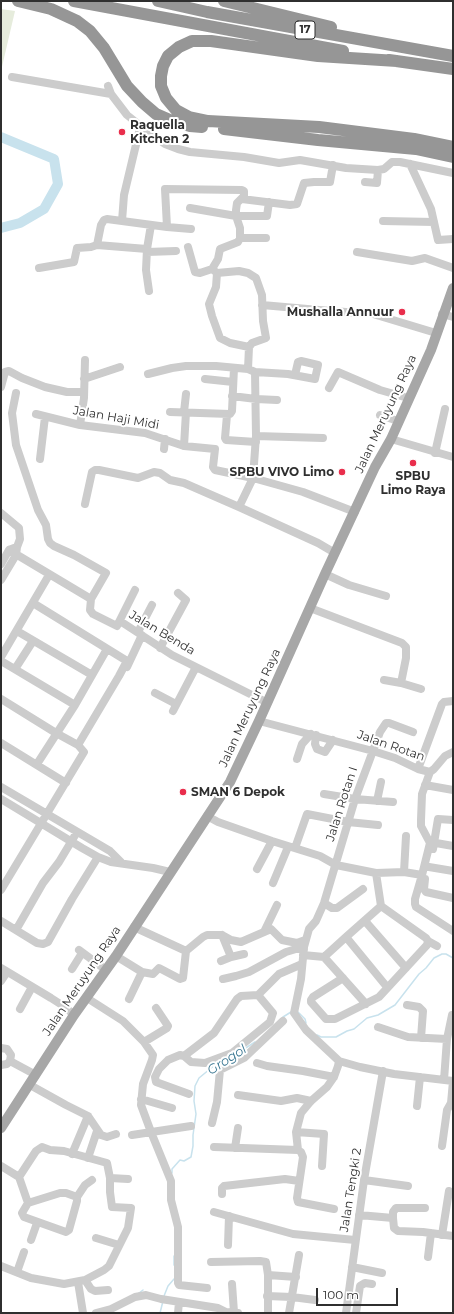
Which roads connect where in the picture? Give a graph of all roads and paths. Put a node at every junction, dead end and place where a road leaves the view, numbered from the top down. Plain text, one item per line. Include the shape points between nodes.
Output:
1 (18, 1) edge
2 (74, 1) edge
3 (158, 1) edge
4 (224, 1) edge
5 (436, 54) junction
6 (453, 56) edge
7 (397, 61) junction
8 (453, 69) edge
9 (12, 77) dead end
10 (144, 129) junction
11 (453, 147) edge
12 (453, 156) edge
13 (410, 164) junction
14 (333, 165) junction
15 (378, 170) junction
16 (453, 173) edge
17 (365, 182) dead end
18 (242, 199) junction
19 (269, 202) junction
20 (190, 208) dead end
21 (236, 216) junction
22 (122, 221) junction
23 (383, 221) dead end
24 (434, 222) junction
25 (151, 225) junction
26 (167, 227) junction
27 (191, 229) dead end
28 (240, 238) junction
29 (266, 238) dead end
30 (453, 239) edge
31 (96, 245) junction
32 (188, 247) dead end
33 (147, 251) junction
34 (176, 252) dead end
35 (357, 252) dead end
36 (450, 267) edge
37 (39, 268) dead end
38 (214, 271) junction
39 (453, 288) edge
40 (150, 291) dead end
41 (262, 305) junction
42 (442, 314) junction
43 (453, 317) edge
44 (436, 333) junction
45 (249, 347) junction
46 (85, 360) dead end
47 (120, 367) dead end
48 (234, 368) junction
49 (251, 370) junction
50 (148, 374) dead end
51 (295, 375) dead end
52 (84, 379) junction
53 (205, 379) dead end
54 (233, 382) junction
55 (1, 387) edge
56 (329, 388) dead end
57 (16, 392) dead end
58 (83, 392) junction
59 (186, 394) dead end
60 (232, 396) junction
61 (408, 398) junction
62 (256, 399) junction
63 (277, 400) dead end
64 (445, 409) dead end
65 (170, 412) dead end
66 (185, 412) junction
67 (36, 414) dead end
68 (227, 415) junction
69 (380, 415) dead end
70 (45, 417) junction
71 (398, 421) junction
72 (80, 425) junction
73 (323, 438) dead end
74 (165, 439) junction
75 (256, 439) junction
76 (391, 439) junction
77 (184, 446) junction
78 (164, 449) dead end
79 (435, 452) junction
80 (453, 457) edge
81 (40, 459) dead end
82 (253, 478) junction
83 (85, 504) dead end
84 (239, 507) junction
85 (354, 512) junction
86 (1, 513) edge
87 (14, 551) junction
88 (335, 553) junction
89 (1, 564) edge
90 (325, 574) junction
91 (50, 575) junction
92 (1, 580) edge
93 (135, 590) dead end
94 (178, 593) dead end
95 (386, 596) dead end
96 (91, 599) junction
97 (33, 603) junction
98 (152, 605) dead end
99 (310, 608) junction
100 (120, 621) junction
101 (17, 631) junction
102 (140, 634) junction
103 (33, 641) junction
104 (160, 648) junction
105 (107, 649) junction
106 (1, 657) edge
107 (1, 661) edge
108 (196, 667) junction
109 (15, 669) junction
110 (92, 676) junction
111 (384, 680) dead end
112 (401, 683) junction
113 (118, 689) dead end
114 (421, 689) dead end
115 (155, 693) dead end
116 (1, 699) edge
117 (453, 700) edge
118 (266, 702) junction
119 (75, 706) junction
120 (259, 721) junction
121 (413, 732) dead end
122 (56, 733) junction
123 (313, 735) junction
124 (333, 740) junction
125 (1, 743) edge
126 (78, 745) junction
127 (373, 751) junction
128 (453, 751) edge
129 (297, 759) dead end
130 (38, 764) junction
131 (418, 769) junction
132 (430, 772) junction
133 (381, 782) dead end
134 (66, 783) junction
135 (425, 785) junction
136 (1, 787) edge
137 (453, 790) edge
138 (324, 794) dead end
139 (1, 798) edge
140 (355, 799) junction
141 (377, 801) junction
142 (393, 802) dead end
143 (46, 814) junction
144 (207, 816) junction
145 (453, 820) edge
146 (348, 822) junction
147 (41, 823) junction
148 (378, 825) dead end
149 (77, 832) junction
150 (406, 836) dead end
151 (71, 841) junction
152 (272, 841) junction
153 (434, 842) junction
154 (453, 846) edge
155 (292, 847) junction
156 (98, 857) junction
157 (121, 862) junction
158 (336, 865) junction
159 (429, 867) junction
160 (257, 869) dead end
161 (170, 872) junction
162 (404, 872) junction
163 (453, 872) edge
164 (376, 873) junction
165 (422, 875) junction
166 (273, 883) dead end
167 (363, 889) dead end
168 (1, 890) edge
169 (453, 898) edge
170 (324, 903) junction
171 (277, 905) dead end
172 (381, 906) junction
173 (1, 921) edge
174 (365, 921) junction
175 (134, 927) junction
176 (16, 930) junction
177 (453, 931) edge
178 (264, 932) junction
179 (222, 935) junction
180 (346, 937) junction
181 (428, 941) junction
182 (437, 946) dead end
183 (304, 947) junction
184 (186, 951) junction
185 (244, 954) dead end
186 (116, 956) junction
187 (231, 957) junction
188 (324, 957) junction
189 (221, 961) dead end
190 (302, 964) junction
191 (406, 968) junction
192 (72, 969) dead end
193 (4, 970) edge
194 (106, 970) junction
195 (142, 972) junction
196 (343, 978) junction
197 (223, 979) dead end
198 (1, 981) edge
199 (32, 987) junction
200 (387, 987) junction
201 (258, 995) junction
202 (87, 998) junction
203 (128, 999) dead end
204 (366, 1004) junction
205 (407, 1005) dead end
206 (156, 1008) dead end
207 (20, 1009) dead end
208 (74, 1015) junction
209 (452, 1015) edge
210 (283, 1021) dead end
211 (378, 1027) dead end
212 (421, 1038) junction
213 (447, 1040) junction
214 (144, 1042) junction
215 (1, 1048) edge
216 (184, 1056) junction
217 (10, 1061) junction
218 (339, 1061) junction
219 (256, 1063) dead end
220 (1, 1065) edge
221 (216, 1065) junction
222 (383, 1070) junction
223 (36, 1075) junction
224 (334, 1077) junction
225 (420, 1078) junction
226 (444, 1080) junction
227 (453, 1081) edge
228 (30, 1085) junction
229 (189, 1094) dead end
230 (238, 1095) dead end
231 (141, 1100) junction
232 (311, 1101) junction
233 (417, 1106) dead end
234 (172, 1108) dead end
235 (88, 1116) junction
236 (3, 1122) edge
237 (212, 1124) dead end
238 (191, 1126) dead end
239 (238, 1128) dead end
240 (97, 1131) junction
241 (151, 1132) junction
242 (296, 1132) junction
243 (116, 1134) dead end
244 (132, 1135) dead end
245 (442, 1146) dead end
246 (214, 1147) dead end
247 (235, 1148) junction
248 (298, 1150) junction
249 (72, 1154) junction
250 (88, 1158) junction
251 (1, 1166) edge
252 (322, 1166) dead end
253 (19, 1176) junction
254 (110, 1178) junction
255 (128, 1179) dead end
256 (92, 1180) dead end
257 (364, 1180) junction
258 (299, 1181) junction
259 (408, 1186) dead end
260 (450, 1191) dead end
261 (222, 1194) dead end
262 (77, 1197) junction
263 (28, 1203) junction
264 (425, 1208) dead end
265 (334, 1209) dead end
266 (214, 1212) dead end
267 (359, 1215) junction
268 (228, 1216) junction
269 (393, 1218) junction
270 (37, 1223) junction
271 (431, 1233) junction
272 (442, 1235) junction
273 (453, 1236) edge
274 (96, 1238) dead end
275 (32, 1240) dead end
276 (355, 1240) junction
277 (228, 1244) dead end
278 (119, 1245) junction
279 (24, 1252) dead end
280 (299, 1255) dead end
281 (428, 1258) dead end
282 (211, 1262) dead end
283 (1, 1266) edge
284 (352, 1267) junction
285 (17, 1272) junction
286 (382, 1273) dead end
287 (268, 1275) junction
288 (296, 1277) junction
289 (81, 1281) junction
290 (232, 1284) dead end
291 (372, 1284) dead end
292 (207, 1288) dead end
293 (108, 1290) dead end
294 (267, 1296) junction
295 (292, 1297) junction
296 (314, 1300) dead end
297 (179, 1302) junction
298 (236, 1312) edge
299 (83, 1313) edge
300 (96, 1313) edge
301 (178, 1313) edge
302 (268, 1313) edge
303 (289, 1313) edge
304 (346, 1313) edge
305 (356, 1313) edge

1 - 12 highway via 51,9 77,21 90,31 142,102 156,114 172,121 318,140 416,149
2 - 7 highway, 17
3 - 5 highway, 17
4 - 5 highway
5 - 6 highway, 17
7 - 8 highway, 17
7 - 11 highway via 318,56 211,41 192,41 168,56 163,66 161,86 166,98 176,110 189,117 208,121 319,127 414,139
9 - 10 street via 110,90 127,115
10 - 14 street via 178,150 279,163 300,160
10 - 22 street via 138,132 124,195
13 - 15 street via 392,162 384,169
13 - 16 street
13 - 24 street via 431,209
14 - 15 street
14 - 19 street via 330,182 304,183 297,204
15 - 17 street via 377,184
18 - 19 street
18 - 21 street via 237,202
18 - 26 street via 242,190 165,189
19 - 21 street via 267,216
20 - 21 street
21 - 28 street
22 - 25 street
22 - 31 street via 104,220
23 - 24 street
24 - 30 street via 438,240
25 - 26 street
25 - 33 street
26 - 27 street
28 - 29 street
28 - 38 street via 238,242 220,249
31 - 33 street
31 - 37 street via 77,248 74,262
32 - 38 street via 196,272
33 - 34 street
33 - 40 street via 146,270
35 - 36 street via 412,261 425,258
38 - 41 street via 248,273 256,278 262,295
38 - 45 street via 216,287 210,304 220,338
39 - 42 main road, Jalan Meruyung Raya
41 - 44 street via 373,314
41 - 45 street via 266,338 252,343
42 - 43 street
42 - 44 main road, Jalan Meruyung Raya
44 - 61 main road, Jalan Meruyung Raya via 431,350
45 - 49 street
46 - 52 street
47 - 52 street
48 - 49 street
48 - 50 street via 186,366
48 - 54 street
49 - 51 street
49 - 62 street
52 - 58 street
53 - 54 street
54 - 60 street
55 - 58 street via 5,372 9,371 45,386 67,392
56 - 61 street via 338,372 380,390
57 - 96 street via 12,413 16,445 38,510 46,525 48,539 54,546 106,573
58 - 72 street
59 - 66 street
60 - 62 street
60 - 68 street via 232,411
61 - 71 main road, Jalan Meruyung Raya
62 - 63 street
62 - 75 street
64 - 79 street
65 - 66 street
66 - 68 street
66 - 77 street
67 - 70 street, Jalan Haji Midi
68 - 75 street via 225,438
69 - 71 street
70 - 72 street, Jalan Haji Midi
70 - 81 street
71 - 76 main road, Jalan Meruyung Raya
72 - 74 street, Jalan Haji Midi via 145,433
73 - 75 street
74 - 77 street, Jalan Haji Midi
74 - 78 street
75 - 82 street
76 - 79 street
76 - 85 main road, Jalan Meruyung Raya
77 - 82 street, Jalan Haji Midi via 215,448 215,470
79 - 80 street
82 - 84 street
82 - 85 street, Jalan Haji Midi via 303,492
83 - 84 street via 92,472 98,470 138,478 154,472 160,473 170,480
84 - 88 street
85 - 88 main road, Jalan Meruyung Raya
86 - 87 street via 19,528 20,539
87 - 89 street
87 - 91 street
87 - 92 street
88 - 90 main road, Jalan Meruyung Raya
90 - 95 street via 349,585
90 - 99 main road, Jalan Meruyung Raya
91 - 96 street
91 - 97 street
93 - 100 street
94 - 104 street via 186,600
96 - 100 street, Jalan Benda via 92,614 117,626
97 - 101 street
97 - 105 street
98 - 102 street
99 - 112 street via 402,643 406,647 406,658
99 - 118 main road, Jalan Meruyung Raya
100 - 102 street, Jalan Benda
101 - 103 street
101 - 106 street
102 - 104 street, Jalan Benda
102 - 113 street
103 - 109 street
103 - 110 street
104 - 108 street, Jalan Benda
105 - 110 street
105 - 126 street via 127,660
107 - 109 street
108 - 115 street via 174,708
108 - 118 street, Jalan Benda
109 - 119 street
110 - 119 street
111 - 112 street
112 - 114 street
116 - 122 street
117 - 131 street via 442,704
118 - 120 main road, Jalan Meruyung Raya
119 - 122 street
120 - 123 street, Jalan Rotan
120 - 144 main road, Jalan Meruyung Raya via 230,782
121 - 127 street, Jalan Rotan I via 386,723
122 - 126 street
122 - 130 street
123 - 124 street, Jalan Rotan
123 - 124 street via 317,749 325,752
123 - 129 street via 302,744
124 - 127 street, Jalan Rotan
125 - 130 street
126 - 134 street via 84,752
127 - 131 street, Jalan Rotan
127 - 140 street, Jalan Rotan I
128 - 132 street
130 - 134 street
131 - 132 street, Jalan Rotan
132 - 135 street, Jalan Rotan
133 - 141 street
134 - 143 street
135 - 137 street
135 - 165 street, Jalan Rotan via 422,794 421,826 430,843
136 - 143 street
138 - 140 street
139 - 147 street
140 - 141 street
140 - 146 street, Jalan Rotan I
141 - 142 street
143 - 147 street
143 - 149 street
144 - 152 street
144 - 161 main road, Jalan Meruyung Raya
145 - 153 street via 438,819
146 - 148 street
146 - 155 street via 307,814
146 - 158 street, Jalan Rotan I
147 - 151 street
147 - 168 street
149 - 151 street
149 - 157 street via 110,851
150 - 162 street
151 - 156 street
151 - 176 street
152 - 155 street
152 - 160 street
153 - 154 street
153 - 159 street
155 - 158 street via 320,856
155 - 166 street
156 - 157 street via 110,862
156 - 176 street via 48,942 37,943
157 - 161 street
158 - 164 street
158 - 170 street, Jalan Rotan I
159 - 163 street
159 - 169 street via 424,889 428,893
161 - 175 main road, Jalan Meruyung Raya
162 - 164 street
162 - 165 street
164 - 172 street
165 - 177 street, Jalan Rotan via 415,899 416,907
167 - 170 street via 337,908
170 - 183 street, Jalan Rotan I via 316,921 308,929
171 - 178 street
172 - 174 street
172 - 181 street
173 - 176 street
174 - 180 street
174 - 191 street
175 - 184 street
175 - 186 main road, Jalan Meruyung Raya
178 - 179 street via 241,942
178 - 183 street via 271,929 282,940
179 - 184 street via 204,933 203,937
179 - 187 street
180 - 188 street
180 - 200 street
181 - 182 street
181 - 191 street
183 - 188 street
183 - 190 street
183 - 197 street via 286,952 249,972
184 - 195 street via 181,979 159,968 153,974
185 - 187 street
186 - 194 main road, Jalan Meruyung Raya
186 - 195 street
187 - 189 street
188 - 196 street
190 - 201 street via 279,974
190 - 218 street via 295,1016
191 - 200 street
192 - 194 street via 80,952
193 - 198 street
193 - 199 street
194 - 202 main road, Jalan Meruyung Raya
195 - 203 street
196 - 204 street
196 - 204 street via 313,997 311,1002 329,1020
199 - 207 street
199 - 208 street
200 - 204 street
201 - 216 street via 241,996 237,999 214,1033
201 - 221 street via 273,1013 270,1022
202 - 208 main road, Jalan Meruyung Raya
202 - 214 street via 123,1021
205 - 212 street via 423,1010
206 - 214 street via 168,1026
208 - 223 main road, Jalan Meruyung Raya
209 - 213 street
210 - 221 street via 244,1058
211 - 212 street via 400,1035
212 - 213 street
213 - 226 street
214 - 231 street via 153,1057 143,1084
215 - 217 street via 10,1052
216 - 221 street via 191,1062
216 - 229 street via 168,1060 158,1069 155,1077 156,1082
217 - 220 street
217 - 223 street
218 - 222 street
218 - 224 street
219 - 224 street
221 - 237 street via 217,1102
222 - 225 street
222 - 257 street, Jalan Tengki 2
223 - 228 main road, Jalan Meruyung Raya
224 - 232 street via 327,1088
225 - 226 street
225 - 233 street
226 - 227 street
227 - 245 street
228 - 235 street
228 - 236 main road, Jalan Meruyung Raya
230 - 232 street via 281,1101 297,1098
231 - 234 street
231 - 241 street
232 - 242 street via 301,1112
235 - 240 street
235 - 249 street
238 - 241 street
239 - 247 street
240 - 243 street via 107,1137
240 - 250 street
241 - 244 street
241 - 292 street via 170,1177 171,1200 178,1227 178,1283
242 - 248 street
242 - 252 street via 324,1134
246 - 247 street
247 - 248 street
248 - 258 street via 303,1157
249 - 250 street
249 - 253 street via 38,1148
250 - 254 street via 107,1163
251 - 253 street
253 - 263 street
254 - 255 street
254 - 278 street via 112,1207 130,1208 128,1228
256 - 262 street
257 - 259 street
257 - 267 street, Jalan Tengki 2
258 - 261 street via 285,1179 224,1186
258 - 265 street via 298,1202
260 - 272 street
262 - 263 street via 60,1192
262 - 270 street via 69,1230 64,1231
263 - 270 street via 22,1216
264 - 269 street via 396,1208
266 - 268 street
267 - 269 street
267 - 276 street, Jalan Tengki 2
268 - 276 street via 293,1234
268 - 277 street
269 - 271 street via 396,1230
270 - 275 street
271 - 272 street
271 - 281 street
272 - 273 street
274 - 278 street
276 - 284 street, Jalan Tengki 2
278 - 289 street via 109,1266
279 - 285 street
280 - 288 street
282 - 287 street via 263,1261 266,1262
283 - 285 street
284 - 286 street
284 - 304 street, Jalan Tengki 2
285 - 289 street via 31,1278 64,1284
287 - 288 street
287 - 294 street
288 - 295 street
289 - 293 street via 95,1291
289 - 299 street
290 - 298 street
291 - 305 street via 365,1283 360,1286
294 - 295 street
294 - 302 street
295 - 296 street
295 - 303 street
297 - 298 street
297 - 300 street via 146,1295
297 - 301 street

